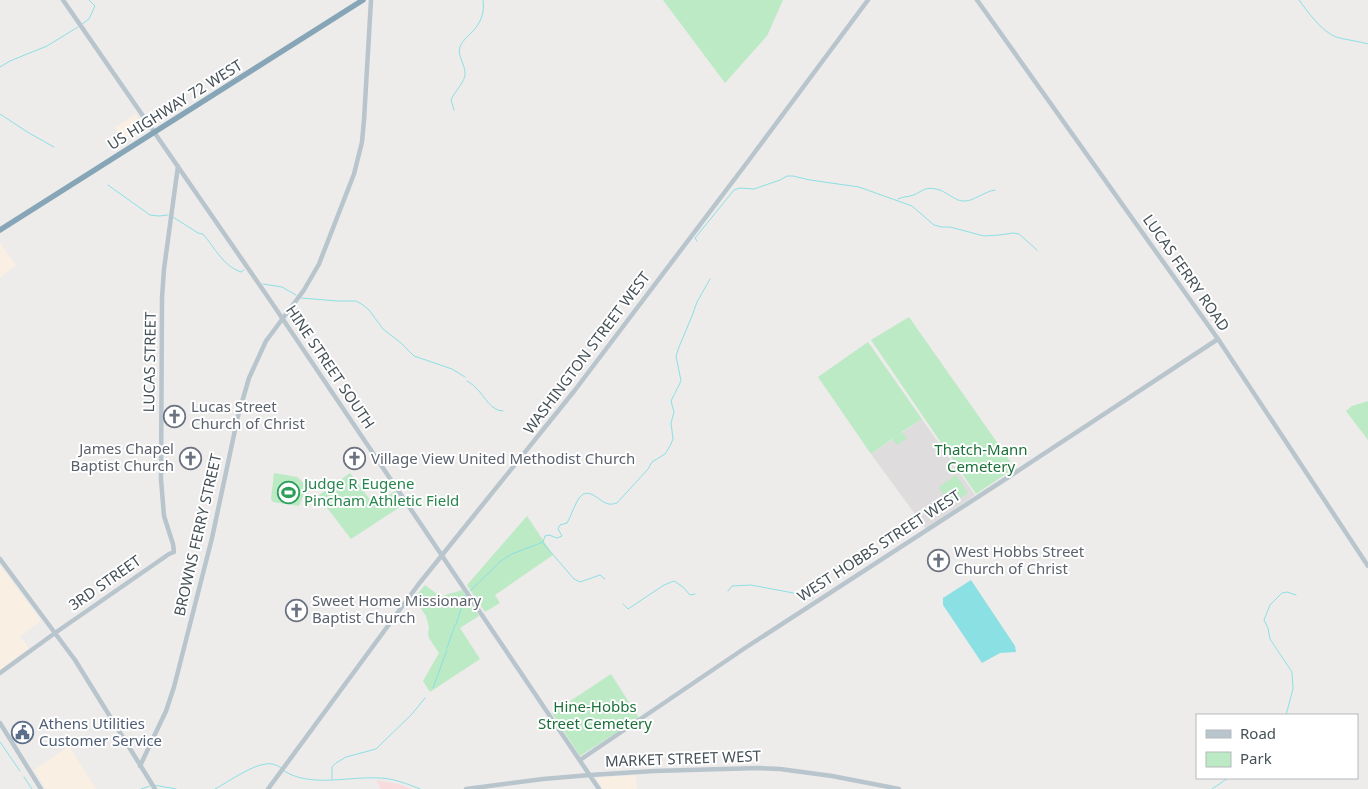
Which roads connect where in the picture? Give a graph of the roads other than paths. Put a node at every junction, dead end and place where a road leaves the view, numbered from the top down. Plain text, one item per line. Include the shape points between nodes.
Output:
1 (63, 0) edge
2 (363, 0) edge
3 (371, 0) edge
4 (868, 0) edge
5 (977, 0) edge
6 (155, 132) junction
7 (178, 166) junction
8 (0, 230) edge
9 (282, 319) junction
10 (1218, 339) junction
11 (169, 554) joint
12 (442, 555) junction
13 (0, 559) edge
14 (1368, 566) edge
15 (54, 633) junction
16 (0, 673) edge
17 (0, 723) edge
18 (580, 760) junction
19 (140, 766) junction
20 (590, 775) junction
21 (41, 789) edge
22 (154, 789) edge
23 (268, 789) edge
24 (466, 789) edge
25 (599, 789) edge
26 (899, 789) edge

1 - 6 street, HINE STREET SOUTH
2 - 6 highway, US HIGHWAY 72 WEST
3 - 9 street, BROWNS FERRY STREET via 364,120 358,161 319,264
4 - 12 street, WASHINGTON STREET WEST via 575,390
5 - 10 street, LUCAS FERRY ROAD
6 - 7 street, HINE STREET SOUTH
6 - 8 highway, US HIGHWAY 72 WEST
7 - 9 street, HINE STREET SOUTH
7 - 11 street, LUCAS STREET via 162,298 161,479 164,516 174,549
9 - 12 street, HINE STREET SOUTH
9 - 19 street, BROWNS FERRY STREET via 266,341 244,392 212,538 174,686
10 - 14 street, LUCAS FERRY ROAD
10 - 18 street, WEST HOBBS STREET WEST via 745,648
11 - 15 street, 3RD STREET
12 - 18 street, HINE STREET SOUTH
12 - 23 street, WASHINGTON STREET WEST
13 - 15 street
15 - 16 street, 3RD STREET
15 - 19 street
17 - 21 street
18 - 20 street, HINE STREET SOUTH
19 - 22 street
20 - 24 street, MARKET STREET WEST
20 - 25 street, HINE STREET SOUTH
20 - 26 street, MARKET STREET WEST via 780,769

